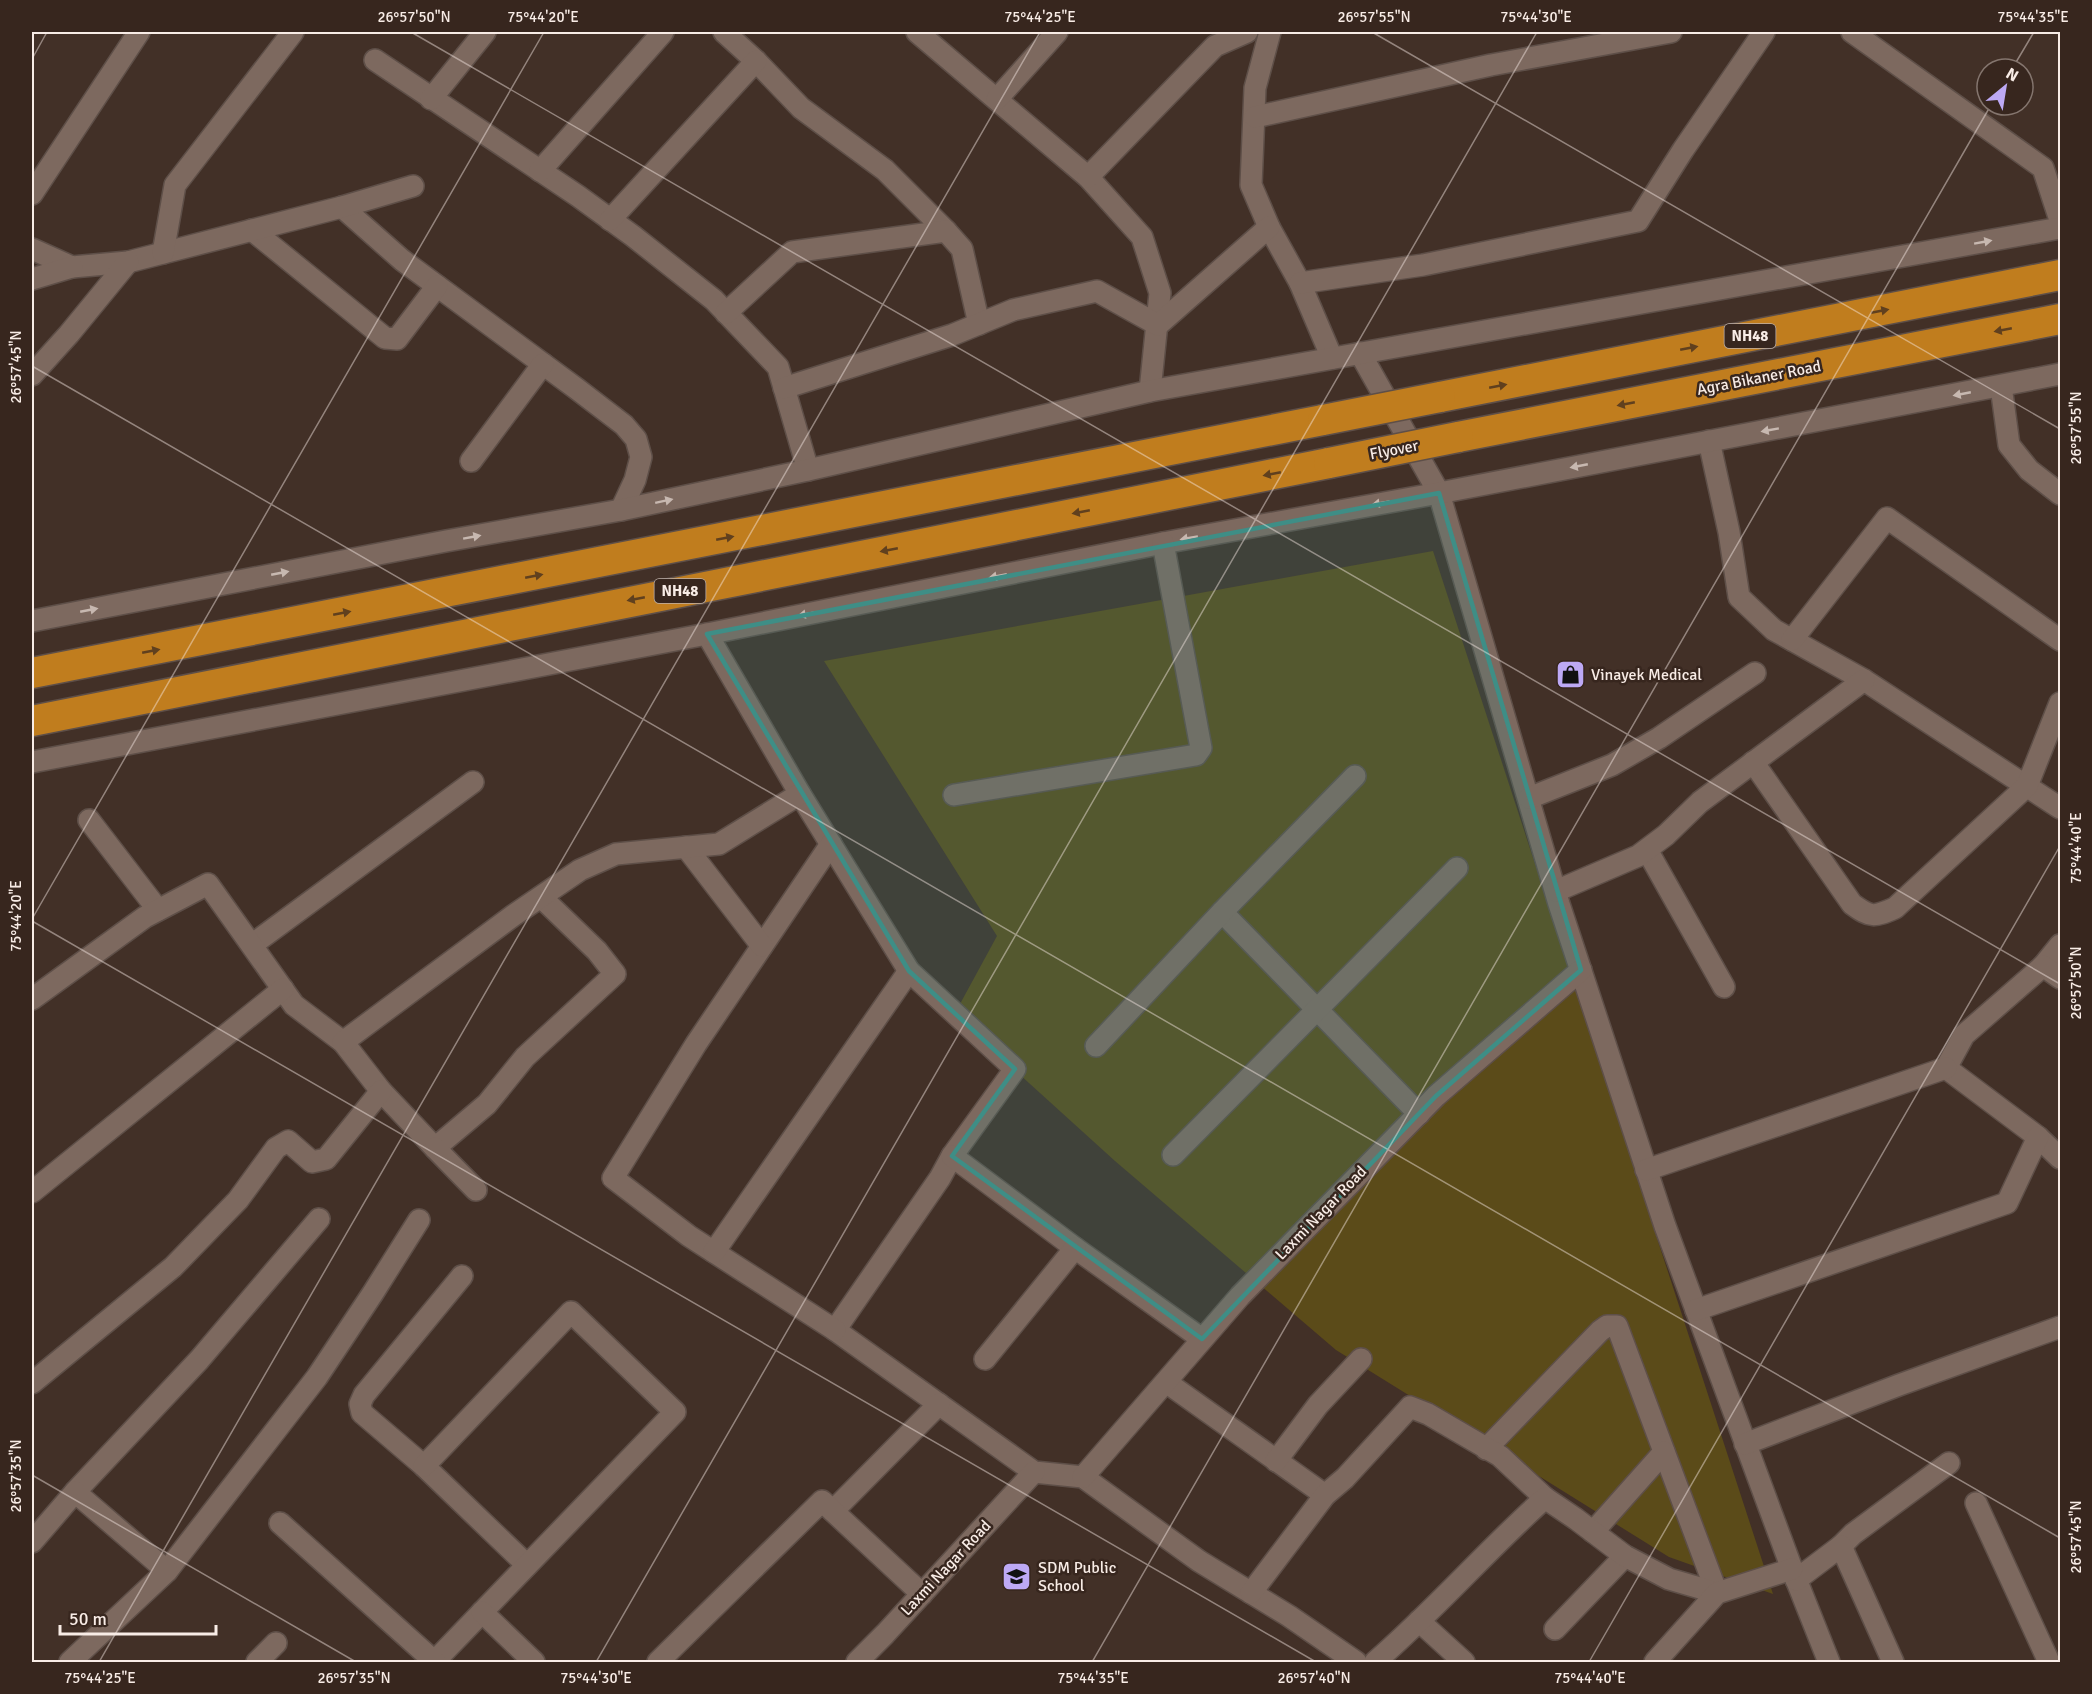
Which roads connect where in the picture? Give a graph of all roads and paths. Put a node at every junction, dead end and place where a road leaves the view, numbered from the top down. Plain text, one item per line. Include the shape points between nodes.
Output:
1 (139, 32) edge
2 (293, 32) edge
3 (485, 32) edge
4 (663, 32) edge
5 (724, 32) edge
6 (918, 32) edge
7 (1057, 32) edge
8 (1247, 32) edge
9 (1270, 32) edge
10 (1671, 32) edge
11 (1764, 32) edge
12 (1852, 32) edge
13 (375, 60) dead end
14 (756, 62) junction
15 (431, 99) junction
16 (997, 99) junction
17 (1255, 117) junction
18 (540, 171) junction
19 (1088, 177) junction
20 (413, 186) dead end
21 (32, 194) edge
22 (342, 207) junction
23 (610, 220) junction
24 (2061, 220) edge
25 (1269, 227) junction
26 (2061, 228) edge
27 (252, 230) junction
28 (946, 231) junction
29 (32, 249) edge
30 (164, 253) junction
31 (128, 262) junction
32 (72, 267) junction
33 (2061, 275) edge
34 (32, 279) edge
35 (1300, 282) junction
36 (437, 286) junction
37 (726, 313) junction
38 (2061, 319) edge
39 (979, 324) junction
40 (1158, 325) junction
41 (1360, 353) junction
42 (1332, 358) junction
43 (543, 364) junction
44 (2061, 374) edge
45 (32, 375) edge
46 (2001, 386) junction
47 (784, 388) junction
48 (1150, 391) junction
49 (1458, 437) joint
50 (1709, 441) junction
51 (471, 461) dead end
52 (808, 470) junction
53 (1439, 493) junction
54 (2061, 494) edge
55 (621, 510) junction
56 (1163, 543) junction
57 (32, 621) edge
58 (707, 634) junction
59 (1792, 640) junction
60 (2061, 640) edge
61 (32, 673) edge
62 (1755, 673) dead end
63 (1864, 680) junction
64 (2061, 703) edge
65 (32, 721) edge
66 (32, 762) edge
67 (1753, 762) junction
68 (1355, 776) dead end
69 (473, 782) dead end
70 (2027, 786) junction
71 (800, 794) junction
72 (954, 795) dead end
73 (1529, 798) junction
74 (2061, 808) edge
75 (89, 820) dead end
76 (831, 844) junction
77 (686, 847) junction
78 (1647, 850) junction
79 (1457, 868) dead end
80 (1556, 891) junction
81 (541, 897) junction
82 (158, 910) junction
83 (1222, 912) junction
84 (253, 944) junction
85 (2061, 945) edge
86 (762, 946) junction
87 (2043, 966) junction
88 (1581, 970) junction
89 (909, 971) junction
90 (2061, 978) edge
91 (1724, 987) dead end
92 (283, 989) junction
93 (34, 993) edge
94 (1317, 1010) junction
95 (343, 1042) junction
96 (1096, 1046) dead end
97 (1946, 1068) junction
98 (381, 1091) junction
99 (1419, 1114) junction
100 (2037, 1137) junction
101 (435, 1148) junction
102 (1173, 1155) dead end
103 (952, 1156) junction
104 (2061, 1158) edge
105 (1646, 1170) junction
106 (476, 1190) dead end
107 (32, 1192) edge
108 (319, 1219) dead end
109 (418, 1220) dead end
110 (1075, 1248) junction
111 (714, 1252) junction
112 (462, 1276) dead end
113 (1696, 1310) junction
114 (2061, 1327) edge
115 (835, 1330) junction
116 (1202, 1339) junction
117 (985, 1359) dead end
118 (1361, 1359) dead end
119 (1166, 1382) junction
120 (32, 1383) edge
121 (939, 1404) junction
122 (1745, 1444) junction
123 (1486, 1449) junction
124 (1664, 1452) junction
125 (1276, 1461) junction
126 (1949, 1463) dead end
127 (424, 1466) junction
128 (1034, 1472) junction
129 (1083, 1477) junction
130 (75, 1492) junction
131 (1325, 1495) junction
132 (1545, 1498) junction
133 (1976, 1503) dead end
134 (833, 1511) junction
135 (280, 1523) dead end
136 (1593, 1532) junction
137 (32, 1542) edge
138 (1841, 1546) junction
139 (1625, 1556) junction
140 (527, 1565) junction
141 (167, 1571) junction
142 (1794, 1575) junction
143 (1251, 1593) junction
144 (1717, 1593) junction
145 (922, 1594) junction
146 (482, 1612) junction
147 (1419, 1621) junction
148 (1555, 1629) dead end
149 (276, 1643) dead end
150 (70, 1662) edge
151 (257, 1662) edge
152 (434, 1662) edge
153 (534, 1662) edge
154 (658, 1662) edge
155 (857, 1662) edge
156 (1356, 1662) edge
157 (1375, 1662) edge
158 (1464, 1662) edge
159 (1655, 1662) edge
160 (1829, 1662) edge
161 (1893, 1662) edge
162 (2049, 1662) edge

1 - 21 street
2 - 30 street via 175,185
3 - 15 street
4 - 18 street
5 - 14 street
6 - 16 street
7 - 16 street
8 - 19 street via 1215,46
9 - 17 street via 1255,88
10 - 17 street via 1491,64
11 - 35 street via 1638,221 1423,265
12 - 24 street via 2043,168
13 - 15 street
14 - 23 street
14 - 28 street via 801,108 885,170
15 - 18 street
16 - 19 street
17 - 25 street via 1251,185
18 - 23 street
19 - 40 street via 1142,237 1161,293
20 - 22 street
22 - 27 street
22 - 36 street
23 - 37 street
25 - 35 street
25 - 40 street
41 -> 26 street
27 - 30 street
27 - 36 street via 385,338 397,339
28 - 37 street via 792,252
28 - 39 street via 962,249
29 - 32 street
30 - 31 street
31 - 32 street
31 - 45 street
32 - 34 street
61 -> 33 highway, NH48, bridge
35 - 42 street
36 - 43 street
37 - 47 street via 778,367
38 -> 49 highway, Agra Bikaner Road / NH48
39 - 40 street via 1013,310 1097,291
39 - 47 street
40 - 48 street
41 - 42 street
41 - 53 street
42 - 48 street
43 - 51 street
43 - 55 street via 624,425 636,439 641,457
44 - 46 street
46 -> 50 street
46 - 54 street via 2009,445 2029,470
47 - 52 street
48 - 52 street
49 -> 65 highway, Flyover / NH48, bridge
50 -> 53 street
50 - 59 street via 1739,597 1774,630
55 -> 52 street
53 -> 56 street
53 - 73 street
57 -> 55 street
56 -> 58 street
56 - 72 street via 1201,748 1196,755
58 - 66 street
58 - 71 street
59 - 60 street via 1887,518
59 - 63 street
62 - 73 street via 1612,765
63 - 67 street
63 - 70 street
64 - 70 street
67 - 70 street via 1852,904 1877,916 1895,908
67 - 78 street via 1700,802
68 - 83 street
69 - 84 street
70 - 74 street
71 - 76 street
71 - 77 street via 719,844
73 - 80 street
75 - 82 street
76 - 86 street
76 - 89 street
77 - 81 street via 616,854 580,870
77 - 86 street
78 - 80 street
78 - 91 street
79 - 94 street
80 - 88 street
81 - 95 street
81 - 101 street via 615,974 525,1057 487,1104
82 - 84 street via 208,884
82 - 93 street
83 - 94 street
83 - 96 street
84 - 92 street
85 - 87 street
86 - 111 street via 612,1178
87 - 90 street
87 - 97 street via 1964,1035
88 - 99 street, Laxmi Nagar Road
88 - 105 street
89 - 103 street via 1015,1070
89 - 111 street
92 - 95 street via 294,1005
92 - 107 street
94 - 99 street
94 - 102 street
95 - 98 street
97 - 100 street
97 - 105 street
98 - 101 street
98 - 120 street via 326,1159 312,1162 288,1141 276,1148 238,1200 173,1267
99 - 116 street, Laxmi Nagar Road
100 - 104 street
100 - 113 street via 2007,1203
101 - 106 street
103 - 110 street
103 - 115 street
105 - 113 street
108 - 130 street via 199,1360
109 - 141 street via 317,1377
110 - 116 street
110 - 117 street
111 - 115 street
112 - 127 street via 360,1404 362,1413
113 - 122 street
114 - 122 street
115 - 121 street
116 - 119 street, Laxmi Nagar Road
118 - 125 street via 1318,1405
119 - 125 street
119 - 129 street, Laxmi Nagar Road
121 - 128 street
121 - 134 street
122 - 142 street
123 - 124 street via 1600,1331 1617,1326
123 - 131 street via 1410,1407
123 - 132 street via 1500,1456
124 - 136 street
124 - 144 street
125 - 131 street
126 - 138 street
127 - 140 street
127 - 140 street via 571,1312 658,1395 675,1412
128 - 129 street
128 - 145 street, Laxmi Nagar Road
129 - 143 street via 1199,1561
130 - 137 street
130 - 141 street
131 - 143 street
132 - 136 street
132 - 147 street
133 - 162 street
134 - 145 street
134 - 154 street via 822,1501
135 - 152 street
136 - 139 street
138 - 142 street
138 - 161 street
139 - 144 street via 1669,1579
139 - 148 street
140 - 146 street
141 - 150 street
142 - 144 street
142 - 160 street
143 - 156 street
144 - 159 street
145 - 155 street, Laxmi Nagar Road
146 - 152 street
146 - 153 street
147 - 157 street
147 - 158 street
149 - 151 street

